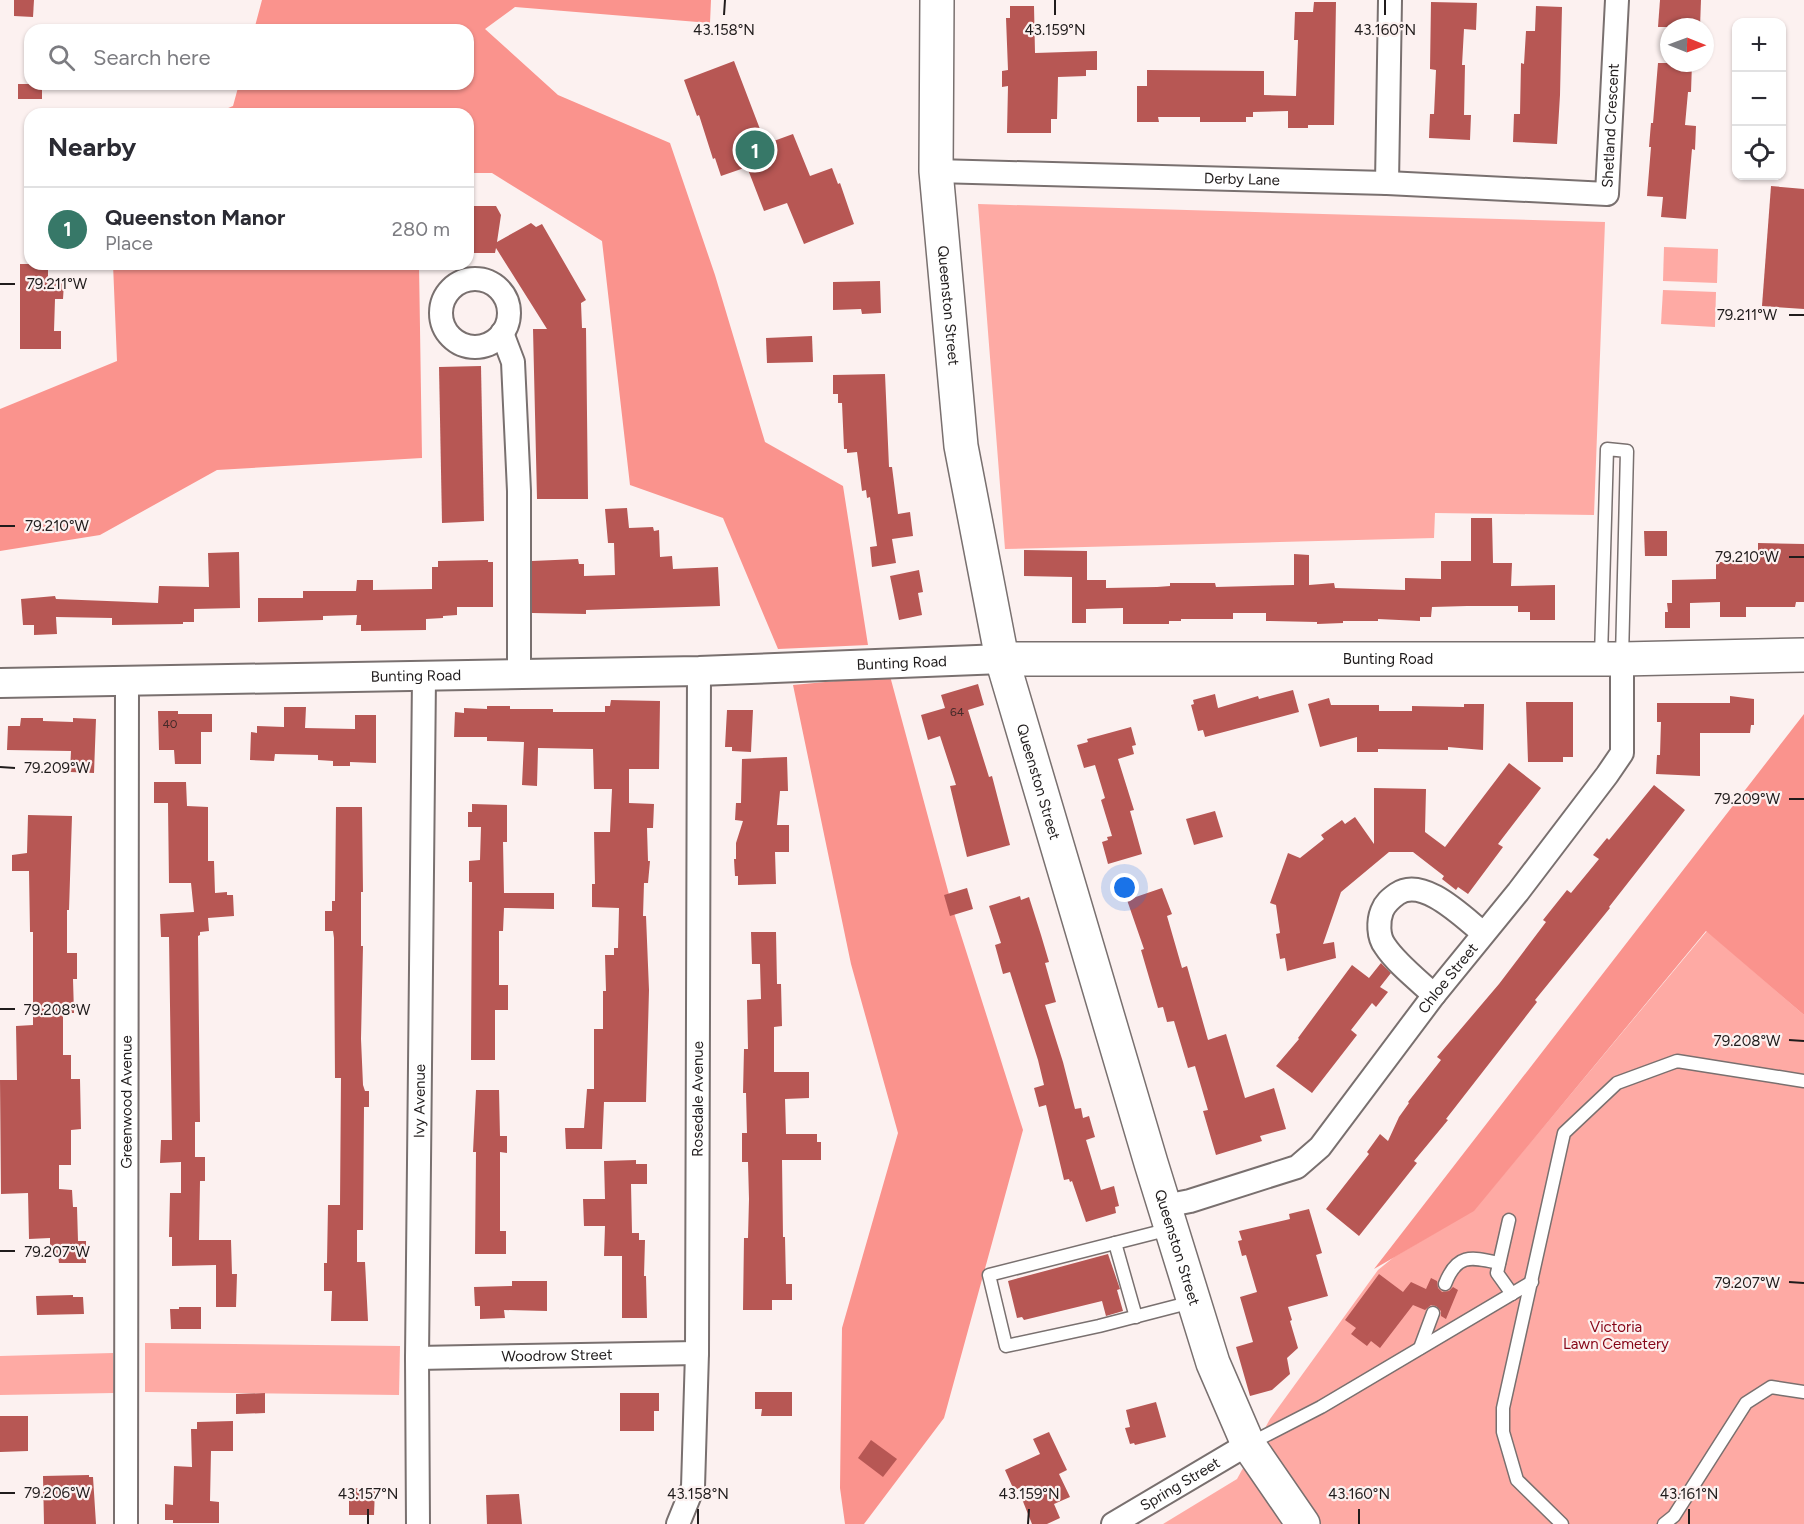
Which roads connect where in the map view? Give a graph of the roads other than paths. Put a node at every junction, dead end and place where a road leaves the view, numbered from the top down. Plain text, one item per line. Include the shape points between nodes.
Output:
1 (937, 0) edge
2 (1390, 0) edge
3 (1617, 0) edge
4 (936, 171) junction
5 (1387, 183) junction
6 (1548, 191) joint
7 (502, 333) dead end
8 (1804, 655) edge
9 (1002, 659) junction
10 (1611, 659) junction
11 (699, 671) junction
12 (519, 675) junction
13 (424, 677) junction
14 (127, 681) junction
15 (0, 682) edge
16 (1483, 933) junction
17 (1434, 995) junction
18 (1804, 1081) edge
19 (1168, 1217) junction
20 (1509, 1220) dead end
21 (1115, 1243) junction
22 (1499, 1263) junction
23 (1532, 1282) junction
24 (1444, 1284) dead end
25 (1512, 1294) junction
26 (1194, 1301) junction
27 (1433, 1313) dead end
28 (1136, 1317) junction
29 (1420, 1348) junction
30 (696, 1353) junction
31 (417, 1358) junction
32 (1804, 1392) edge
33 (1248, 1444) junction
34 (126, 1524) edge
35 (418, 1524) edge
36 (678, 1524) edge
37 (1113, 1524) edge
38 (1303, 1524) edge
39 (1562, 1524) edge
40 (1664, 1524) edge

1 - 4 main road, Queenston Street
2 - 5 street
3 - 6 street, Shetland Crescent via 1607,194
4 - 5 street, Derby Lane
4 - 9 main road, Queenston Street via 961,446
5 - 6 street, Derby Lane
7 - 12 street via 513,362 519,491
8 - 10 main road, Bunting Road
9 - 10 main road, Bunting Road
9 - 11 street, Bunting Road
9 - 19 main road, Queenston Street
10 - 10 lane via 1627,451 1607,449
10 - 16 street, Chloe Street via 1622,753
11 - 12 street, Bunting Road
11 - 30 street, Rosedale Avenue
12 - 13 street, Bunting Road
13 - 14 street, Bunting Road
13 - 31 street, Ivy Avenue
14 - 15 street, Bunting Road
14 - 34 street, Greenwood Avenue
16 - 17 street, Chloe Street
16 - 17 street via 1436,896 1416,889 1401,891 1389,899 1378,925 1384,945
17 - 19 street, Chloe Street via 1320,1147 1297,1167 1190,1201
18 - 23 lane via 1677,1061 1617,1083 1564,1133
19 - 21 lane
19 - 26 main road, Queenston Street
20 - 22 lane
21 - 28 lane
21 - 28 lane via 989,1275 1006,1346
22 - 24 lane via 1473,1258 1460,1261 1450,1270
22 - 25 lane via 1497,1273
23 - 25 lane
23 - 39 lane via 1503,1408 1503,1432 1517,1480
25 - 29 lane
26 - 28 lane
26 - 33 main road, Queenston Street via 1213,1363
27 - 29 lane
29 - 33 lane
30 - 31 street, Woodrow Street
30 - 36 street, Rosedale Avenue via 693,1486
31 - 35 street, Ivy Avenue
32 - 40 lane via 1771,1387 1746,1403 1674,1516
33 - 37 street, Spring Street
33 - 38 main road, Queenston Street

